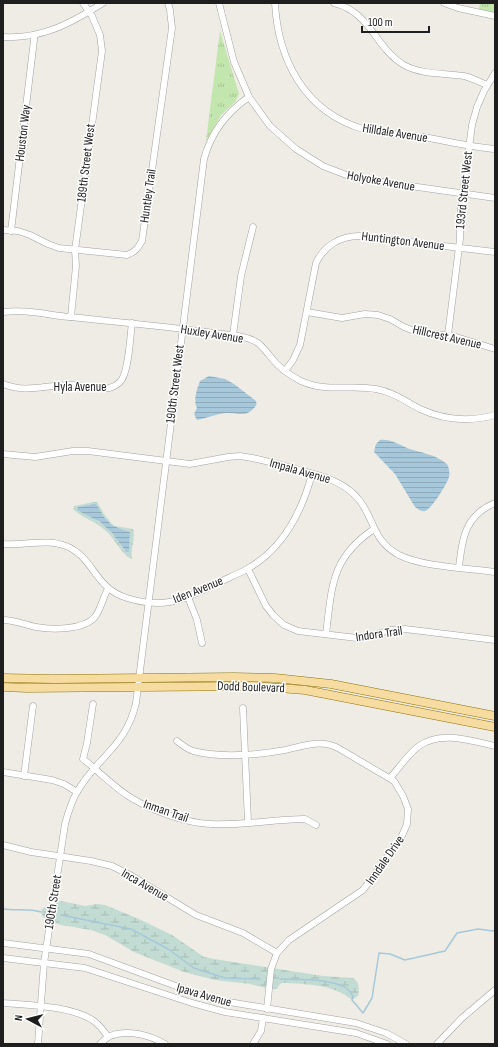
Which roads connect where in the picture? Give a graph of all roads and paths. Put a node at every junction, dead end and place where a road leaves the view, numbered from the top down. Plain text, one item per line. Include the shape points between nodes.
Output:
1 (83, 3) edge
2 (103, 3) edge
3 (168, 3) edge
4 (220, 3) edge
5 (275, 3) edge
6 (334, 3) edge
7 (444, 3) edge
8 (89, 12) junction
9 (495, 16) edge
10 (34, 36) junction
11 (3, 37) edge
12 (495, 73) edge
13 (487, 85) junction
14 (249, 97) junction
15 (469, 146) junction
16 (495, 149) edge
17 (463, 194) junction
18 (495, 198) edge
19 (253, 227) dead end
20 (3, 230) edge
21 (11, 231) junction
22 (458, 248) junction
23 (75, 250) junction
24 (495, 252) edge
25 (3, 312) edge
26 (307, 312) junction
27 (70, 318) junction
28 (132, 323) junction
29 (182, 329) junction
30 (233, 335) junction
31 (448, 335) junction
32 (495, 348) edge
33 (285, 371) junction
34 (3, 384) edge
35 (495, 416) edge
36 (3, 454) edge
37 (165, 461) junction
38 (312, 474) junction
39 (495, 503) edge
40 (374, 529) junction
41 (3, 544) edge
42 (459, 567) junction
43 (248, 568) junction
44 (495, 572) edge
45 (108, 589) junction
46 (188, 598) junction
47 (148, 602) junction
48 (3, 620) edge
49 (326, 634) junction
50 (495, 640) edge
51 (202, 643) dead end
52 (138, 677) junction
53 (3, 678) edge
54 (138, 686) junction
55 (3, 687) edge
56 (93, 704) dead end
57 (33, 706) dead end
58 (243, 708) dead end
59 (495, 716) edge
60 (495, 727) edge
61 (177, 741) dead end
62 (495, 746) edge
63 (245, 754) junction
64 (95, 769) junction
65 (3, 772) edge
66 (24, 776) junction
67 (390, 778) junction
68 (77, 792) junction
69 (248, 822) junction
70 (316, 825) dead end
71 (3, 844) edge
72 (60, 856) junction
73 (3, 943) edge
74 (46, 948) junction
75 (277, 954) junction
76 (3, 958) edge
77 (44, 963) junction
78 (495, 990) edge
79 (3, 1003) edge
80 (40, 1007) junction
81 (266, 1009) junction
82 (263, 1018) junction
83 (108, 1037) junction
84 (38, 1044) edge
85 (100, 1044) edge
86 (165, 1044) edge
87 (253, 1044) edge
88 (387, 1044) edge
89 (406, 1044) edge
90 (437, 1044) edge

1 - 8 street, 189th Street West
2 - 8 street
3 - 23 street, Huntley Trail via 172,28 142,241 137,249 127,255
4 - 14 street, Holyoke Avenue via 234,62
5 - 15 street, Hilldale Avenue via 278,31 292,71 304,90 324,109 345,122 366,130
6 - 13 street via 348,8 361,17 391,54 406,66 468,77
7 - 9 street
8 - 10 street via 55,30
8 - 23 street, 189th Street West via 100,35 102,51
10 - 11 street
10 - 21 street, Houston Way
12 - 13 street, 193rd Street West
13 - 15 street, 193rd Street West via 475,114
14 - 17 street, Holyoke Avenue via 279,135 323,166 361,180
14 - 29 street, 190th Street West via 222,122 212,137 206,154
15 - 16 street, Hilldale Avenue
15 - 17 street, 193rd Street West
17 - 18 street, Holyoke Avenue
17 - 22 street, 193rd Street West
19 - 30 street via 241,276
20 - 21 street, Huntley Trail
21 - 23 street, Huntley Trail via 30,235 54,246
22 - 24 street, Huntington Avenue
22 - 26 street, Huntington Avenue via 365,236 344,238 328,246 319,258 313,274
22 - 31 street, 193rd Street West
23 - 27 street, 189th Street West via 76,266
25 - 27 street, Huxley Avenue via 19,311
26 - 31 street, Hillcrest Avenue via 342,318 365,314 378,315 417,332
26 - 33 street, Huntington Avenue via 298,350
27 - 28 street, Huxley Avenue
28 - 29 street, Huxley Avenue
28 - 34 street, Hyla Avenue via 125,374 115,386 106,388 66,385 28,389
29 - 30 street, Huxley Avenue
29 - 37 street, 190th Street West
30 - 33 street, Huxley Avenue via 258,343
31 - 32 street, Hillcrest Avenue
33 - 35 street, Huxley Avenue via 301,381 320,387 364,387 384,391 442,416 457,419
36 - 37 street, Impala Avenue via 35,457 88,451
37 - 38 street, Impala Avenue via 194,464 243,456
37 - 47 street, 190th Street West
38 - 40 street, Impala Avenue via 332,480 352,492 365,509
38 - 43 street, Iden Avenue via 303,504 287,532 271,550
39 - 42 street via 478,513 469,524 463,539
40 - 42 street, Impala Avenue via 390,548 406,558
40 - 49 street via 351,547 338,568 333,583
41 - 45 street, Iden Avenue via 45,542 71,548 85,560
42 - 44 street, Impala Avenue
43 - 46 street, Iden Avenue
43 - 49 street, Indora Trail via 266,606 280,622 295,630
45 - 47 street, Iden Avenue via 126,598
45 - 48 street via 96,616 82,626 44,628
46 - 47 street, Iden Avenue via 169,602
46 - 51 street via 197,620
47 - 52 street, 190th Street West
49 - 50 street, Indora Trail via 357,638 405,629
52 - 53 main road, Dodd Boulevard
52 - 54 street, 190th Street West
52 - 59 main road, Dodd Boulevard via 233,677 304,681
54 - 55 main road, Dodd Boulevard
54 - 60 main road, Dodd Boulevard via 242,685 305,690
54 - 64 street, 190th Street via 134,709 126,730
56 - 64 street via 88,743 83,759
57 - 66 street
58 - 63 street
61 - 63 street, Inndale Drive via 198,752
62 - 67 street via 448,737 434,739 419,745
63 - 67 street, Inndale Drive via 322,743 338,748
63 - 69 street
64 - 68 street, 190th Street
64 - 69 street, Inman Trail via 132,799 169,815 210,824
65 - 66 street
66 - 68 street via 58,782
67 - 75 street, Inndale Drive via 403,796 408,809 407,824 401,838 363,890 289,940
68 - 72 street, 190th Street via 69,807
69 - 70 street, Inman Trail via 305,819
71 - 72 street, Inca Avenue via 31,852
72 - 74 street, 190th Street
72 - 75 street, Inca Avenue via 113,867 196,914 243,933
73 - 74 street, Ipava Avenue
74 - 77 street, 190th Street
74 - 81 street, Ipava Avenue via 89,954 200,996
75 - 81 street, Inndale Drive via 271,969
76 - 77 street, Ipava Avenue
77 - 80 street, 190th Street
77 - 82 street, Ipava Avenue via 85,968 212,1009
78 - 90 street
79 - 80 street
80 - 83 street via 67,1010 85,1016 99,1026
80 - 84 street, 190th Street
81 - 89 street, Ipava Avenue via 356,1023 386,1033
82 - 87 street
82 - 88 street, Ipava Avenue via 356,1033
83 - 85 street
83 - 86 street via 131,1033

